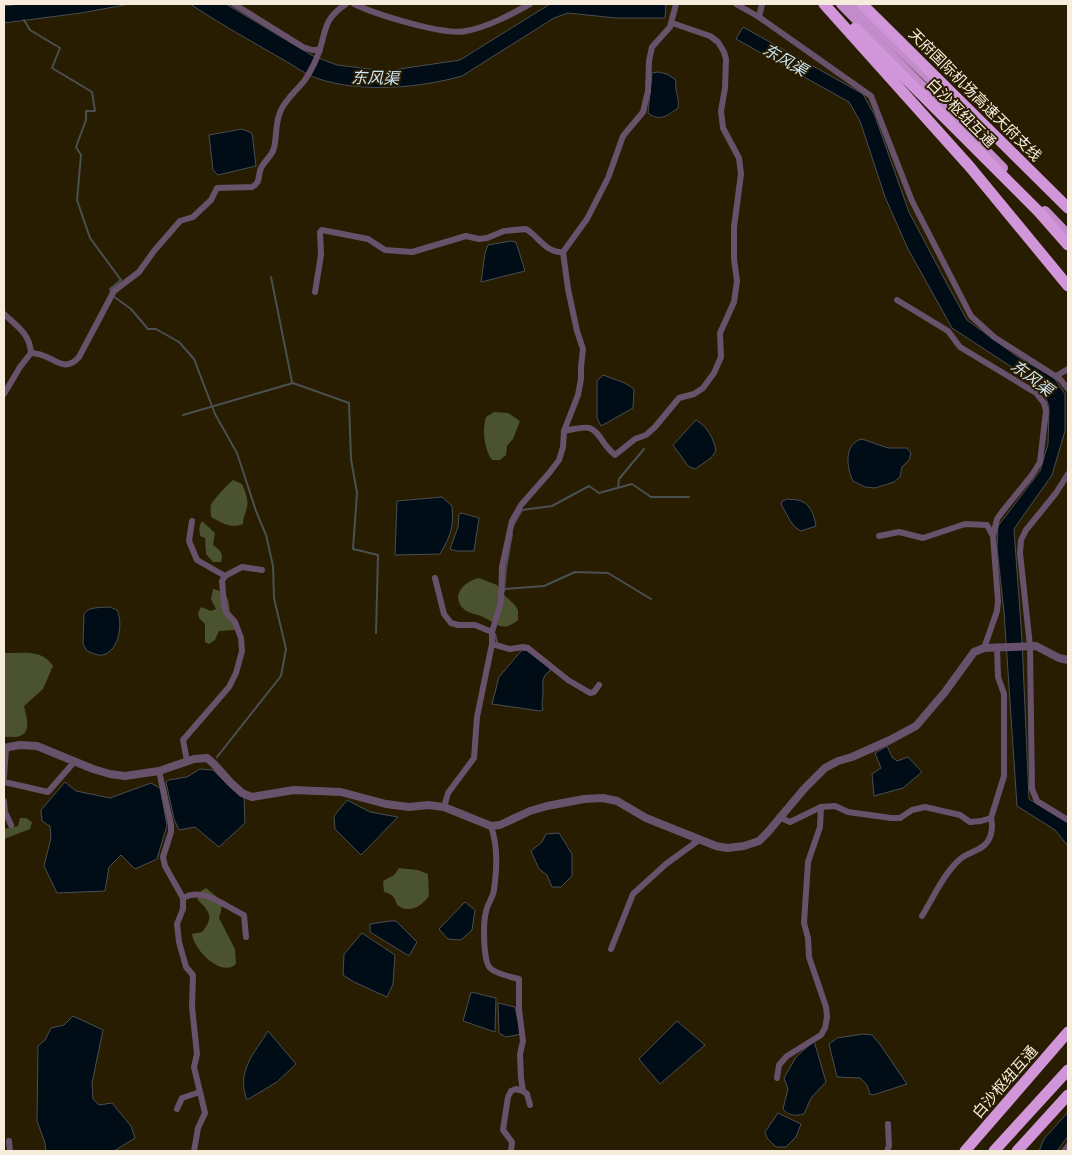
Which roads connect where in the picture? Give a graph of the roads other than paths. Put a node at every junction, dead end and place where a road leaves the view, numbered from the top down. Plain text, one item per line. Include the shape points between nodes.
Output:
1 (234, 4) edge
2 (346, 4) edge
3 (354, 4) edge
4 (530, 4) edge
5 (676, 4) edge
6 (736, 4) edge
7 (762, 4) edge
8 (824, 4) edge
9 (830, 4) edge
10 (840, 4) edge
11 (854, 4) edge
12 (862, 4) edge
13 (759, 17) junction
14 (672, 23) junction
15 (319, 53) junction
16 (1068, 208) edge
17 (1068, 216) edge
18 (1068, 235) edge
19 (1068, 245) edge
20 (562, 252) junction
21 (1068, 286) edge
22 (316, 292) dead end
23 (897, 300) dead end
24 (4, 314) edge
25 (31, 354) junction
26 (1068, 368) edge
27 (1056, 376) junction
28 (1068, 389) edge
29 (4, 394) edge
30 (564, 431) junction
31 (1068, 474) edge
32 (192, 520) dead end
33 (879, 536) dead end
34 (993, 536) junction
35 (262, 570) dead end
36 (225, 576) junction
37 (435, 578) dead end
38 (492, 632) junction
39 (492, 644) junction
40 (1028, 646) junction
41 (1001, 647) junction
42 (984, 648) junction
43 (1068, 660) edge
44 (599, 684) dead end
45 (5, 748) edge
46 (75, 761) junction
47 (187, 761) junction
48 (158, 771) junction
49 (4, 777) edge
50 (4, 782) edge
51 (4, 802) edge
52 (444, 807) junction
53 (820, 807) junction
54 (779, 817) junction
55 (991, 818) junction
56 (1068, 820) edge
57 (11, 826) dead end
58 (490, 826) junction
59 (700, 840) junction
60 (183, 898) junction
61 (922, 916) dead end
62 (246, 937) dead end
63 (611, 949) dead end
64 (1068, 1032) edge
65 (1068, 1070) edge
66 (777, 1078) dead end
67 (523, 1091) junction
68 (200, 1092) junction
69 (1068, 1095) edge
70 (530, 1105) dead end
71 (177, 1109) dead end
72 (888, 1124) dead end
73 (9, 1141) dead end
74 (1068, 1146) edge
75 (1019, 1148) edge
76 (10, 1151) edge
77 (194, 1151) edge
78 (511, 1151) edge
79 (887, 1151) edge
80 (965, 1151) edge
81 (994, 1151) edge
82 (1064, 1151) edge

1 - 15 street via 303,47
2 - 15 street via 328,21
3 - 4 street via 400,20 453,32 465,32 493,22
5 - 14 street
6 - 13 street
7 - 13 street
8 - 21 highway via 970,166
9 - 19 highway, 白沙枢纽互通
10 - 18 highway
11 - 17 highway
12 - 16 highway, 天府国际机场高速天府支线
13 - 27 street via 871,96 912,201 971,316 994,337
14 - 20 street via 652,47 643,112 623,136 608,178 587,219
14 - 30 street via 710,36 718,42 726,58 726,88 721,111 723,128 739,158 742,174 734,227 737,281 734,302 720,333 721,357 703,388 680,398 656,427 615,455 592,428
15 - 25 street via 305,79 281,109 272,155 260,170 256,185 217,188 211,200 193,217 180,221 139,272 112,294 74,362 58,364 40,353
20 - 22 street via 557,253 545,246 526,229 504,231 480,239 466,236 412,252 384,250 368,240 322,230
20 - 30 street via 583,349 578,395
23 - 34 street via 948,332 964,350 1036,393 1044,403 1046,411 1038,466 997,519
24 - 25 street via 26,334
25 - 29 street
26 - 27 street
27 - 28 street
30 - 38 street via 559,460 521,505 512,521 502,567 501,602
31 - 40 street via 1021,540
32 - 36 street via 189,541 197,560
33 - 34 street via 899,532 923,538 966,524 988,525
34 - 42 street via 998,600
35 - 36 street via 242,567
36 - 47 street via 222,581 224,605 235,622 242,651 229,687 182,740
37 - 38 street via 444,614 451,623 475,625
38 - 39 street
39 - 44 street via 510,649 528,648 590,693
39 - 52 street via 477,717 474,758 448,793
40 - 41 street
40 - 43 street via 1036,646
40 - 56 street via 1032,789 1037,800
41 - 42 street
41 - 55 street via 998,677 1004,694 1004,776
42 - 54 street via 974,652 916,726 825,768
45 - 46 street via 37,746
45 - 49 street
46 - 48 street via 125,776
46 - 50 street via 48,792
47 - 48 street
47 - 52 street via 206,758 242,793 252,797 294,790 319,790 408,807
48 - 60 street via 171,825 163,857
51 - 57 street
52 - 58 street
53 - 54 street via 790,822
53 - 55 street via 835,806 848,812 891,818 900,818 912,810 925,808 960,816 970,822
53 - 66 street via 820,826 808,862 804,923 809,956 826,1007 826,1022 821,1035 787,1056 779,1065
54 - 59 street via 759,841 744,846 727,848
55 - 61 street via 990,839 960,858
58 - 59 street via 548,806 603,798
58 - 67 street via 497,849 494,893 486,910 484,926 487,960 494,971 519,979
59 - 63 street via 666,864 633,894
60 - 62 street via 190,894 203,894 244,915
60 - 68 street via 184,909 176,924 186,967 193,976 192,1007 198,1054 194,1067
64 - 80 highway, 白沙枢纽互通
65 - 81 highway
67 - 70 street
67 - 78 street via 516,1089 508,1097 503,1130 512,1142
68 - 71 street via 182,1098
68 - 77 street via 205,1113 198,1128
69 - 75 highway
72 - 79 street
73 - 76 street
74 - 82 street

